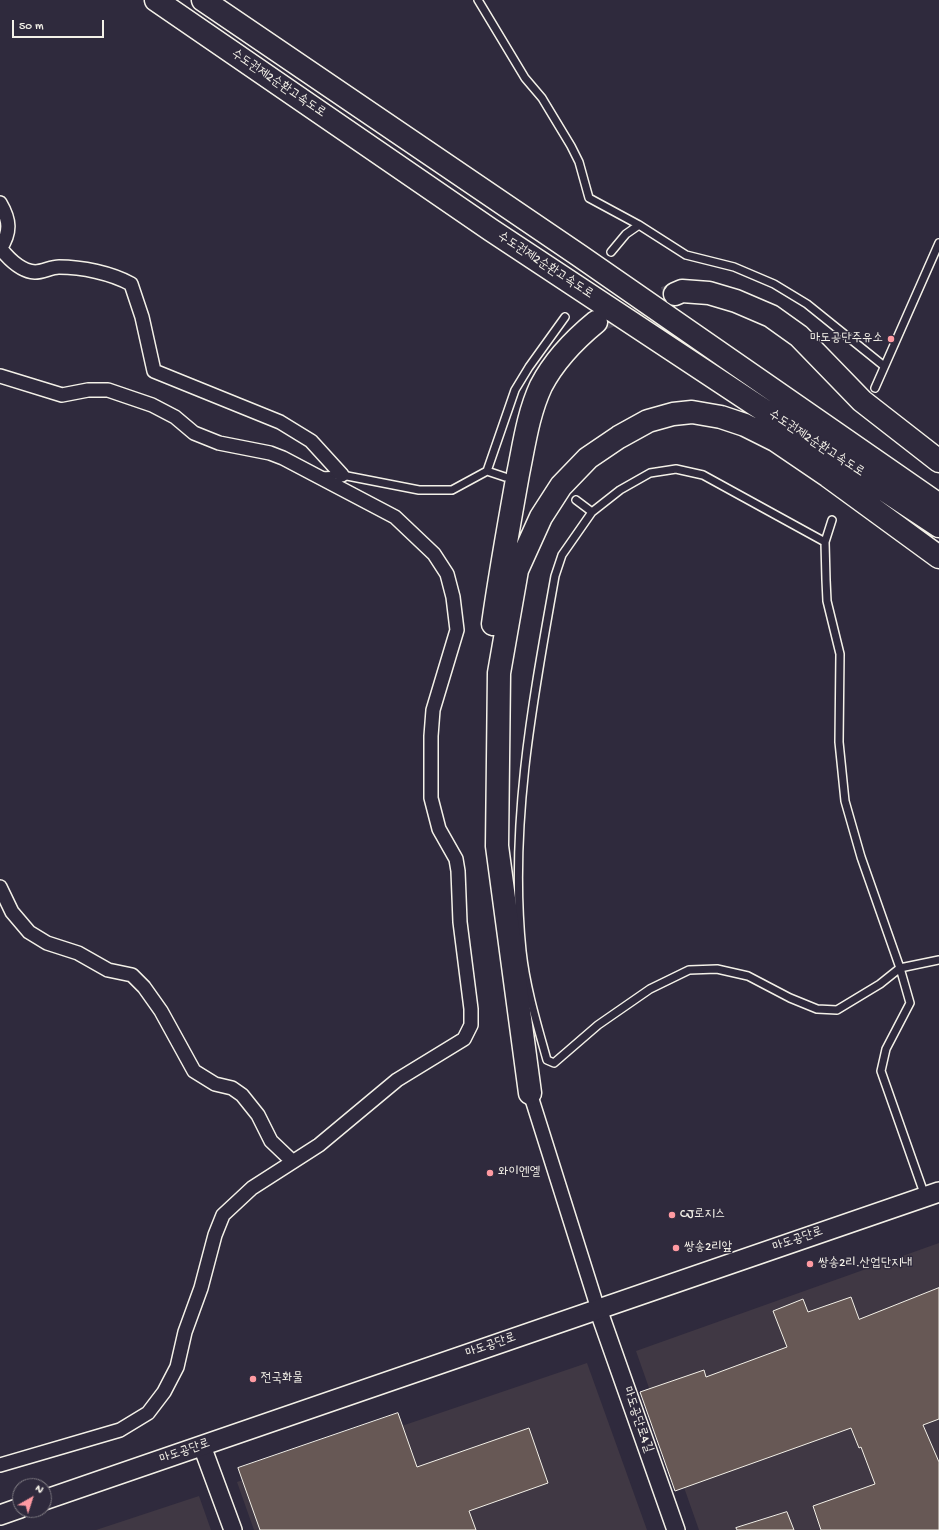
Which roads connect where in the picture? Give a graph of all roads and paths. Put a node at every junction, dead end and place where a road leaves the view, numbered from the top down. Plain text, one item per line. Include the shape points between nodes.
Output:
1 (156, 0) edge
2 (203, 0) edge
3 (478, 0) edge
4 (0, 202) edge
5 (639, 225) junction
6 (939, 243) edge
7 (0, 249) edge
8 (611, 252) dead end
9 (674, 294) tunnel mouth
10 (565, 317) dead end
11 (596, 322) tunnel mouth
12 (884, 366) junction
13 (0, 376) edge
14 (875, 388) dead end
15 (939, 461) edge
16 (487, 471) junction
17 (342, 475) junction
18 (314, 476) junction
19 (505, 477) dead end
20 (576, 500) dead end
21 (939, 505) edge
22 (592, 512) junction
23 (832, 520) dead end
24 (939, 526) edge
25 (826, 542) junction
26 (939, 558) edge
27 (0, 887) edge
28 (939, 960) edge
29 (900, 968) junction
30 (530, 1093) junction
31 (292, 1161) junction
32 (932, 1194) edge
33 (598, 1309) junction
34 (202, 1446) junction
35 (0, 1465) edge
36 (52, 1497) edge
37 (12, 1511) edge
38 (0, 1515) edge
39 (233, 1530) edge
40 (676, 1530) edge

1 - 24 highway, 수도권제2순환고속도로 via 497,234
2 - 21 highway, 수도권제2순환고속도로 via 580,256
3 - 5 lane via 525,78 542,98 571,146 579,162 589,198
4 - 7 street via 8,216 8,231
5 - 8 lane via 626,234
5 - 12 lane via 686,255 734,267 781,288 807,304
6 - 12 lane
7 - 17 street via 23,268 36,272 58,267 70,268 97,273 131,284 142,317 154,371 280,422 310,441
9 - 15 highway via 682,291 709,294 736,301 770,316 799,336 862,401
10 - 16 lane via 515,390
11 - 30 highway via 575,339 559,359 541,386 530,414 500,568 486,681 485,852 505,1005
12 - 14 lane
13 - 18 street via 62,395 88,390 108,390 126,395 175,417 194,432 213,441 270,453
16 - 17 lane via 452,490 419,490
16 - 19 lane
17 - 18 lane
18 - 31 street via 395,516 434,554 447,574 457,630 433,710 431,798 439,830 456,859 471,1025 464,1039 397,1080 319,1145
20 - 22 lane
22 - 25 lane via 620,490 650,473 676,469 703,475
22 - 29 lane via 562,555 555,576 527,745 518,859 522,951 530,998 547,1060 554,1063 598,1025 650,989 689,970 717,969 748,976 817,1009 837,1010 880,984
23 - 25 lane
25 - 29 lane via 827,601 840,654 839,742 845,801
26 - 30 highway via 775,440 745,425 721,417 692,412 648,421 588,458 561,486 541,517 517,570 498,673 497,846
27 - 31 street via 12,912 29,932 47,943 78,953 108,970 132,975 161,1011 194,1071 215,1084 232,1088 242,1095 258,1115 271,1141
28 - 29 lane
29 - 32 lane via 910,1003 886,1049 881,1071
30 - 33 street
31 - 35 street via 252,1188 222,1215 185,1332 177,1367 164,1392 148,1413 120,1430
32 - 33 main road, 마도공단로
33 - 34 main road, 마도공단로
33 - 40 street, 마도공단로4길
34 - 36 main road, 마도공단로
34 - 39 street
37 - 38 main road

